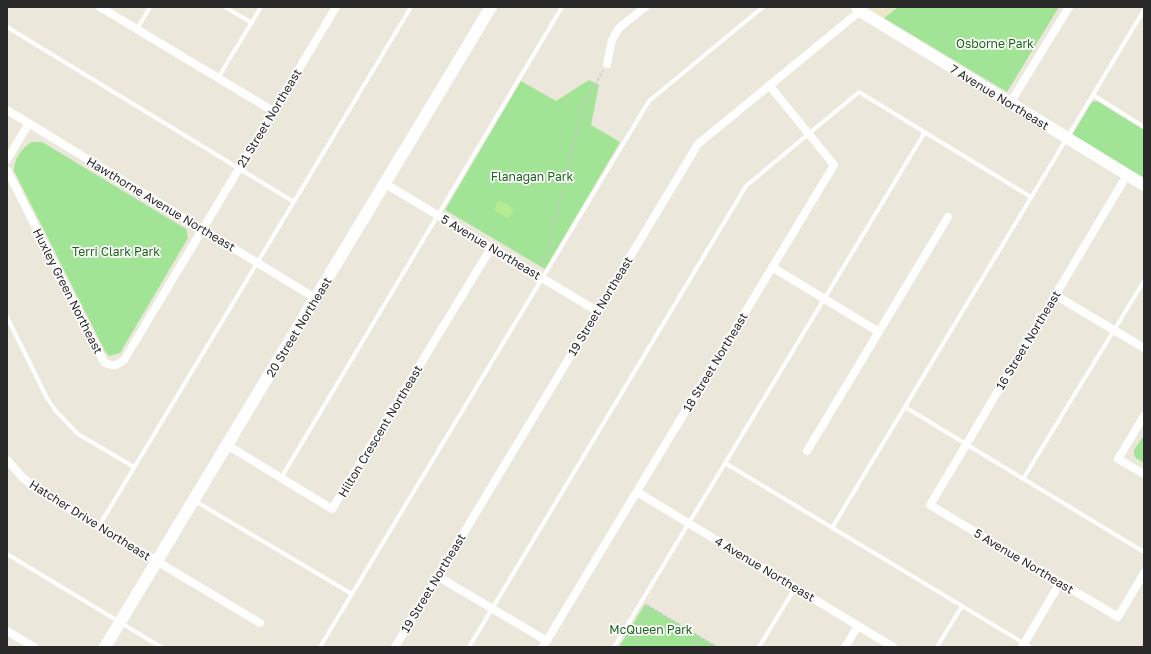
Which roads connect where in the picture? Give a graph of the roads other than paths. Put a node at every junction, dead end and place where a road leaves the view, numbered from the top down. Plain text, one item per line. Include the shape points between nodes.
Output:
1 (100, 7) edge
2 (150, 7) edge
3 (226, 7) edge
4 (261, 7) edge
5 (336, 7) edge
6 (411, 7) edge
7 (491, 7) edge
8 (562, 7) edge
9 (645, 7) edge
10 (763, 7) edge
11 (1069, 7) edge
12 (858, 9) edge
13 (1144, 10) edge
14 (252, 23) junction
15 (7, 27) edge
16 (137, 29) junction
17 (607, 64) road end
18 (218, 78) junction
19 (769, 85) junction
20 (1093, 95) junction
21 (1010, 103) junction
22 (7, 110) edge
23 (273, 111) junction
24 (29, 123) junction
25 (1144, 126) edge
26 (925, 132) junction
27 (809, 134) junction
28 (1067, 138) junction
29 (7, 160) edge
30 (238, 168) junction
31 (7, 170) edge
32 (1127, 175) junction
33 (384, 183) junction
34 (1144, 185) edge
35 (1031, 197) junction
36 (294, 202) junction
37 (438, 216) junction
38 (948, 217) dead end
39 (202, 229) junction
40 (491, 248) junction
41 (257, 263) junction
42 (772, 267) junction
43 (539, 277) junction
44 (1144, 281) edge
45 (1055, 295) junction
46 (315, 298) junction
47 (824, 299) junction
48 (597, 312) junction
49 (7, 317) edge
50 (1114, 330) junction
51 (879, 332) junction
52 (1144, 348) edge
53 (905, 407) junction
54 (1144, 416) edge
55 (966, 444) junction
56 (227, 445) junction
57 (807, 451) dead end
58 (8, 462) edge
59 (725, 463) junction
60 (134, 467) junction
61 (1144, 474) edge
62 (281, 478) junction
63 (1023, 479) junction
64 (637, 492) junction
65 (193, 500) junction
66 (930, 505) joint
67 (689, 523) junction
68 (99, 526) junction
69 (832, 528) junction
70 (1144, 552) edge
71 (7, 554) edge
72 (157, 561) junction
73 (1144, 574) edge
74 (437, 576) junction
75 (1060, 583) junction
76 (795, 588) junction
77 (352, 594) junction
78 (962, 606) junction
79 (492, 609) junction
80 (120, 622) junction
81 (260, 623) dead end
82 (858, 626) junction
83 (7, 631) edge
84 (545, 644) edge
85 (1025, 646) edge
86 (34, 647) edge
87 (105, 647) edge
88 (161, 647) edge
89 (320, 647) edge
90 (395, 647) edge
91 (469, 647) edge
92 (614, 647) edge
93 (759, 647) edge
94 (845, 647) edge
95 (893, 647) edge
96 (937, 647) edge

1 - 16 street
2 - 16 lane
3 - 14 lane
4 - 14 lane
5 - 23 street, 21 Street Northeast
6 - 36 lane
7 - 33 street, 20 Street Northeast
8 - 37 lane
9 - 17 street via 619,28 612,40
10 - 43 lane via 649,101
11 - 21 street
12 - 19 street, 19 Street Northeast
12 - 21 street, 7 Avenue Northeast
13 - 20 lane
14 - 18 lane
15 - 30 lane
16 - 18 street
18 - 23 street
19 - 27 street, 18 Street Northeast
19 - 48 street, 19 Street Northeast via 698,144
20 - 25 lane
20 - 28 lane
21 - 28 street, 7 Avenue Northeast
22 - 24 street, Hawthorne Avenue Northeast
23 - 30 street, 21 Street Northeast
24 - 29 street
24 - 39 street, Hawthorne Avenue Northeast
26 - 27 lane via 859,92
26 - 35 lane
26 - 47 lane
27 - 42 street, 18 Street Northeast via 834,164
27 - 79 lane via 746,186
28 - 32 street, 7 Avenue Northeast
28 - 35 lane
30 - 36 lane
30 - 39 street, 21 Street Northeast
31 - 39 street, Huxley Green Northeast via 99,353 104,362 111,366 118,365 124,360
32 - 34 street, 7 Avenue Northeast
32 - 45 street, 16 Street Northeast
33 - 37 street, 5 Avenue Northeast
33 - 46 street, 20 Street Northeast
35 - 53 lane
36 - 41 lane
37 - 40 street, 5 Avenue Northeast
37 - 62 lane
38 - 51 street
39 - 41 street, Hawthorne Avenue Northeast
40 - 43 street, 5 Avenue Northeast
40 - 62 street, Hilton Crescent Northeast via 332,509
41 - 46 street, Hawthorne Avenue Northeast
41 - 60 lane
42 - 47 street
42 - 64 street, 18 Street Northeast
43 - 48 street, 5 Avenue Northeast
43 - 77 lane
44 - 50 lane
45 - 50 street
45 - 55 street, 16 Street Northeast
46 - 56 street, 20 Street Northeast
47 - 51 street
47 - 59 lane
48 - 74 street, 19 Street Northeast
49 - 60 lane via 54,410 78,434
50 - 52 street
50 - 63 lane
51 - 57 street
53 - 55 lane
53 - 69 lane
54 - 61 street via 1118,459
55 - 63 lane
55 - 66 street, 16 Street Northeast
56 - 62 street, Hilton Crescent Northeast
56 - 65 street, 20 Street Northeast
58 - 68 street, Hatcher Drive Northeast via 41,492
59 - 67 lane
59 - 69 lane
60 - 68 lane
63 - 70 lane
64 - 67 street, 4 Avenue Northeast
64 - 84 street, 18 Street Northeast
65 - 72 street, 20 Street Northeast
65 - 77 lane
66 - 75 street, 5 Avenue Northeast
67 - 76 street, 4 Avenue Northeast
67 - 92 lane
68 - 72 street, Hatcher Drive Northeast
69 - 78 lane
71 - 80 lane
72 - 80 street, 20 Street Northeast
72 - 81 street, Hatcher Drive Northeast
73 - 75 street, 5 Avenue Northeast via 1118,618
74 - 79 street
74 - 90 street, 19 Street Northeast
75 - 85 street
76 - 82 street, 4 Avenue Northeast
76 - 93 lane
77 - 89 lane
78 - 85 lane
78 - 96 lane
79 - 84 street
79 - 91 lane
80 - 87 street, 20 Street Northeast
80 - 88 lane
82 - 94 street
82 - 95 street, 4 Avenue Northeast
83 - 86 street

